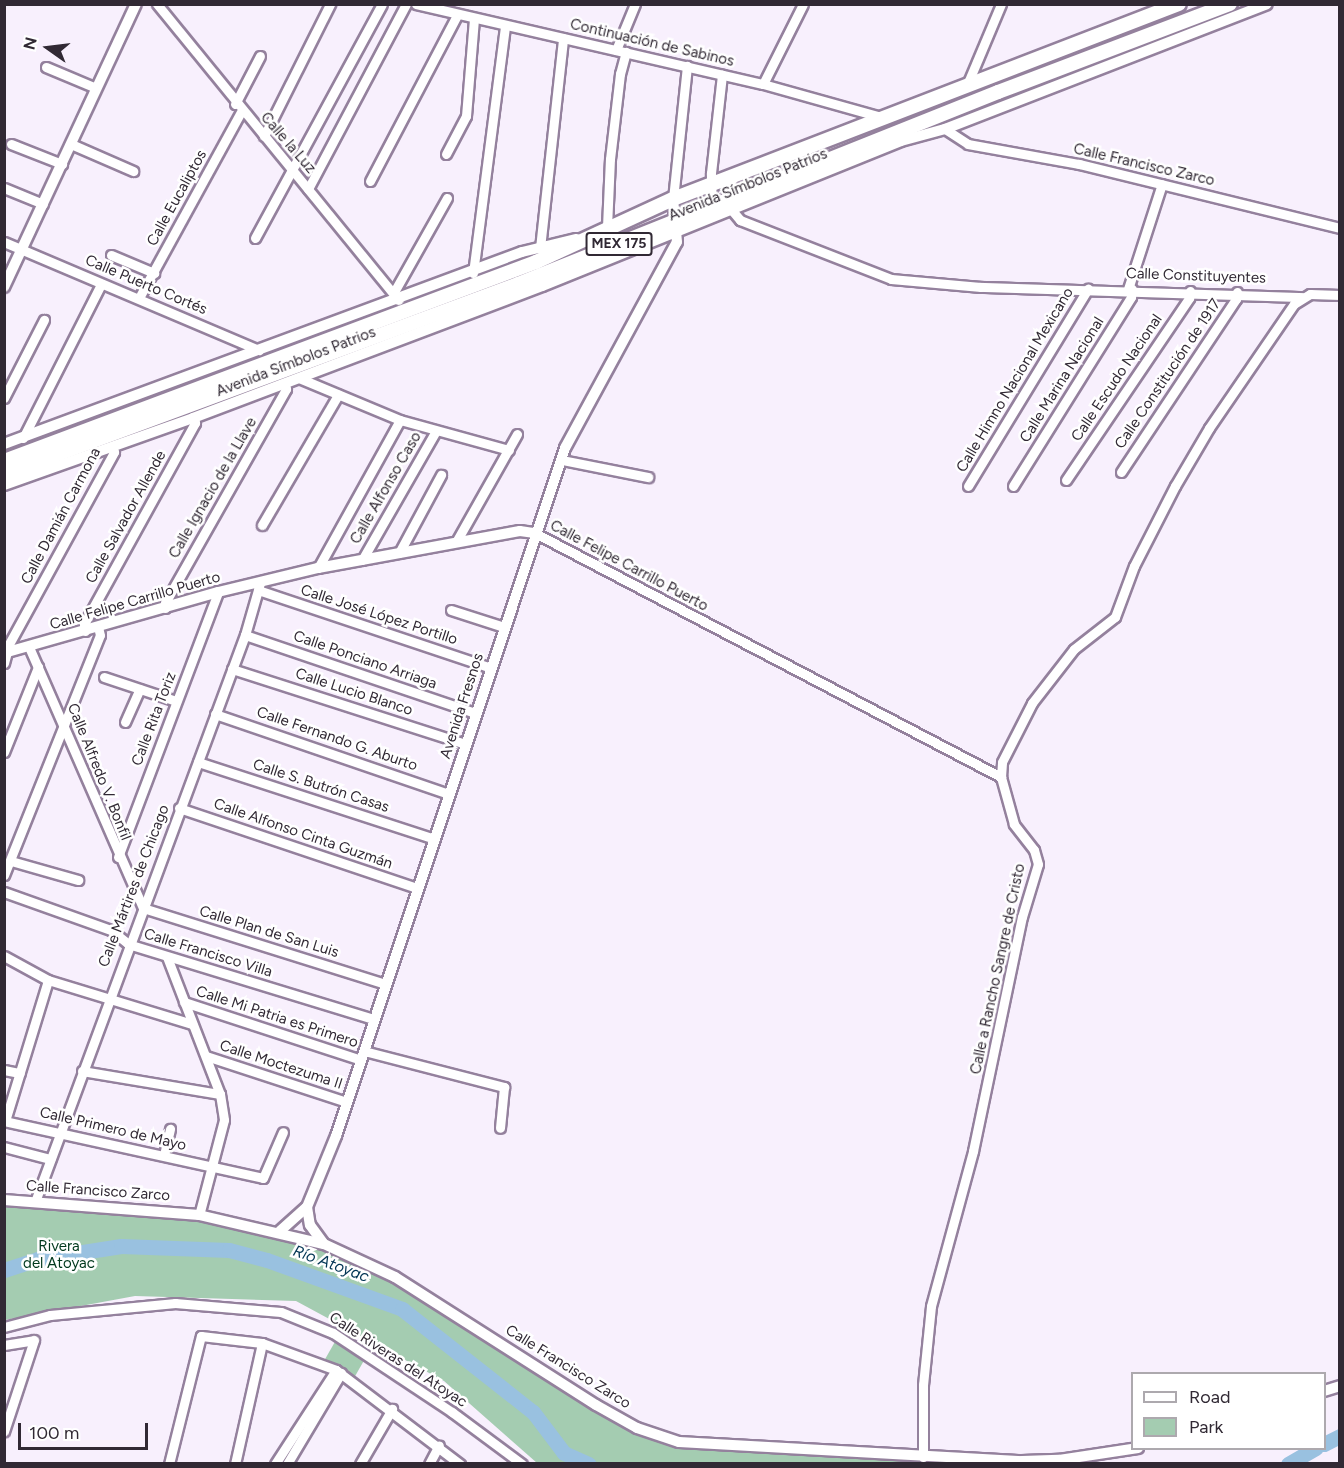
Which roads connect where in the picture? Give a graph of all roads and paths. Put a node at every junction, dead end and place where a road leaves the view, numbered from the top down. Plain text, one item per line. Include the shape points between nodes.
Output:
1 (157, 4) edge
2 (330, 4) edge
3 (382, 4) edge
4 (405, 4) edge
5 (416, 4) edge
6 (635, 4) edge
7 (803, 4) edge
8 (1001, 4) edge
9 (1179, 4) edge
10 (1230, 4) edge
11 (1268, 4) edge
12 (132, 6) edge
13 (457, 15) junction
14 (474, 19) junction
15 (505, 25) junction
16 (563, 38) junction
17 (616, 50) junction
18 (626, 52) junction
19 (260, 56) dead end
20 (687, 66) junction
21 (46, 67) dead end
22 (722, 75) junction
23 (763, 84) junction
24 (967, 85) junction
25 (96, 88) junction
26 (235, 104) junction
27 (241, 112) junction
28 (881, 117) junction
29 (945, 129) junction
30 (264, 136) junction
31 (11, 144) dead end
32 (71, 144) junction
33 (446, 154) dead end
34 (62, 164) junction
35 (291, 169) junction
36 (133, 171) dead end
37 (370, 181) dead end
38 (711, 184) junction
39 (1162, 184) junction
40 (4, 188) edge
41 (308, 189) junction
42 (447, 198) dead end
43 (673, 199) junction
44 (43, 204) junction
45 (712, 206) junction
46 (730, 208) junction
47 (678, 225) junction
48 (607, 226) junction
49 (1340, 228) edge
50 (591, 236) junction
51 (255, 238) dead end
52 (4, 242) edge
53 (22, 248) junction
54 (540, 248) junction
55 (111, 255) dead end
56 (153, 273) junction
57 (473, 273) junction
58 (101, 284) junction
59 (518, 284) junction
60 (542, 286) junction
61 (4, 287) edge
62 (1088, 289) junction
63 (1130, 289) junction
64 (1190, 291) junction
65 (1237, 292) junction
66 (1340, 295) edge
67 (396, 296) junction
68 (1302, 297) junction
69 (140, 298) junction
70 (44, 320) dead end
71 (259, 350) junction
72 (299, 378) junction
73 (285, 384) junction
74 (338, 395) junction
75 (4, 398) edge
76 (193, 418) junction
77 (400, 420) junction
78 (436, 431) junction
79 (517, 434) dead end
80 (22, 438) junction
81 (4, 444) edge
82 (112, 447) junction
83 (509, 450) junction
84 (562, 460) junction
85 (4, 461) edge
86 (1120, 472) dead end
87 (4, 474) edge
88 (441, 475) dead end
89 (648, 477) dead end
90 (1066, 480) dead end
91 (4, 485) edge
92 (968, 486) dead end
93 (1013, 486) dead end
94 (262, 525) dead end
95 (536, 533) junction
96 (456, 542) junction
97 (399, 553) junction
98 (362, 560) junction
99 (318, 568) junction
100 (259, 587) junction
101 (218, 592) junction
102 (165, 608) junction
103 (451, 610) dead end
104 (98, 627) junction
105 (504, 627) junction
106 (85, 631) junction
107 (245, 635) junction
108 (28, 647) junction
109 (6, 656) edge
110 (38, 667) junction
111 (491, 668) junction
112 (232, 669) junction
113 (104, 677) dead end
114 (140, 689) junction
115 (176, 701) junction
116 (475, 713) junction
117 (215, 714) junction
118 (125, 722) dead end
119 (64, 724) junction
120 (466, 744) junction
121 (4, 752) edge
122 (198, 762) junction
123 (1001, 777) junction
124 (449, 794) junction
125 (179, 808) junction
126 (435, 839) junction
127 (118, 857) junction
128 (11, 861) junction
129 (4, 875) edge
130 (78, 880) dead end
131 (417, 888) junction
132 (4, 892) edge
133 (143, 908) junction
134 (128, 944) junction
135 (4, 956) edge
136 (167, 957) junction
137 (48, 980) junction
138 (385, 984) junction
139 (107, 1000) junction
140 (184, 1002) junction
141 (374, 1019) junction
142 (192, 1024) junction
143 (206, 1056) junction
144 (363, 1056) junction
145 (4, 1070) edge
146 (82, 1071) junction
147 (20, 1073) junction
148 (219, 1094) junction
149 (347, 1102) junction
150 (5, 1120) edge
151 (500, 1128) dead end
152 (170, 1129) dead end
153 (284, 1132) dead end
154 (59, 1133) junction
155 (4, 1147) edge
156 (164, 1155) junction
157 (50, 1159) junction
158 (214, 1168) junction
159 (36, 1199) junction
160 (4, 1200) edge
161 (307, 1207) junction
162 (199, 1215) junction
163 (280, 1231) junction
164 (324, 1244) junction
165 (4, 1327) edge
166 (262, 1343) junction
167 (4, 1345) edge
168 (339, 1371) junction
169 (392, 1409) junction
170 (4, 1431) edge
171 (439, 1445) junction
172 (1131, 1450) edge
173 (923, 1457) junction
174 (969, 1461) edge
175 (169, 1464) edge
176 (235, 1464) edge
177 (275, 1464) edge
178 (287, 1464) edge
179 (360, 1464) edge
180 (429, 1464) edge
181 (460, 1464) edge
182 (522, 1464) edge

1 - 26 street, Calle la Luz
2 - 30 street
3 - 35 street
4 - 41 street
5 - 13 street, Continuación de Sabinos
6 - 17 street
7 - 23 street
8 - 24 street
9 - 24 main road, Avenida Símbolos Patrios / MEX 175
10 - 45 main road, Avenida Símbolos Patrios / MEX 175
11 - 29 street, Avenida Símbolos Patrios
12 - 25 street
13 - 14 street, Continuación de Sabinos
13 - 37 street
14 - 15 street, Continuación de Sabinos
14 - 33 street via 466,116
15 - 16 street, Continuación de Sabinos
15 - 57 street
16 - 17 street, Continuación de Sabinos
16 - 54 street
17 - 18 street, Continuación de Sabinos
18 - 20 street, Continuación de Sabinos
18 - 48 street via 610,159
19 - 26 street
20 - 22 street, Continuación de Sabinos
20 - 43 street
21 - 25 street
22 - 23 street, Continuación de Sabinos
22 - 38 street
23 - 28 street, Continuación de Sabinos
24 - 28 main road, Avenida Símbolos Patrios / MEX 175
25 - 32 street
26 - 27 street, Calle la Luz
27 - 30 street, Calle la Luz
27 - 56 street, Calle Eucaliptos
28 - 38 main road, Avenida Símbolos Patrios / MEX 175
29 - 39 street, Calle Francisco Zarco via 968,144
29 - 46 street, Avenida Símbolos Patrios via 902,141
30 - 35 street, Calle la Luz
31 - 34 street
32 - 34 street
32 - 36 street
34 - 44 street
35 - 41 street, Calle la Luz
35 - 51 street
38 - 43 main road, Avenida Símbolos Patrios / MEX 175
38 - 45 street
39 - 49 street, Calle Francisco Zarco
39 - 63 street, Calle Marina Nacional
40 - 44 street
41 - 67 street, Calle la Luz
42 - 67 street
43 - 47 street
43 - 48 main road, Avenida Símbolos Patrios / MEX 175
44 - 53 street
45 - 47 main road, Avenida Símbolos Patrios / MEX 175
46 - 47 street, Avenida Símbolos Patrios
46 - 62 street, Calle Constituyentes via 740,220 891,279 981,287
47 - 59 main road, Avenida Símbolos Patrios / MEX 175
47 - 60 street, Avenida Símbolos Patrios
47 - 84 street, Avenida Fresnos via 673,251
48 - 50 main road, Avenida Símbolos Patrios / MEX 175
50 - 54 street, Avenida Símbolos Patrios
50 - 85 main road, Avenida Símbolos Patrios / MEX 175 via 536,262
52 - 53 street, Calle Puerto Cortés
53 - 58 street, Calle Puerto Cortés
53 - 61 street
54 - 57 street, Avenida Símbolos Patrios
55 - 56 street
56 - 69 street, Calle Eucaliptos
57 - 67 street, Avenida Símbolos Patrios
58 - 69 street, Calle Puerto Cortés
58 - 80 street
59 - 60 main road
59 - 87 main road, Avenida Símbolos Patrios / MEX 175
60 - 72 street, Avenida Símbolos Patrios
62 - 63 street, Calle Constituyentes
62 - 92 street, Calle Himno Nacional Mexicano
63 - 64 street, Calle Constituyentes
63 - 93 street, Calle Marina Nacional via 1131,297
64 - 65 street, Calle Constituyentes
64 - 90 street, Calle Escudo Nacional via 1189,298
65 - 68 street, Calle Constituyentes
65 - 86 street, Calle Constitución de 1917
66 - 68 street
67 - 71 street, Avenida Símbolos Patrios
68 - 123 street via 1209,428 1134,566 1115,616 1074,649 1032,704 1002,762
69 - 71 street, Calle Puerto Cortés
70 - 75 street
71 - 80 street, Avenida Símbolos Patrios
72 - 73 street, Avenida Símbolos Patrios
72 - 74 street
73 - 76 street, Avenida Símbolos Patrios
73 - 102 street, Calle Ignacio de la Llave via 286,389
74 - 77 street
74 - 94 street
76 - 82 street, Avenida Símbolos Patrios
76 - 106 street, Calle Salvador Allende via 195,423 84,624
77 - 78 street
77 - 99 street
78 - 83 street
78 - 98 street, Calle Alfonso Caso
79 - 83 street
80 - 81 street, Avenida Símbolos Patrios
82 - 91 street, Avenida Símbolos Patrios
82 - 109 street, Calle Damián Carmona via 114,452
83 - 96 street
84 - 89 street
84 - 95 street, Avenida Fresnos
88 - 97 street
95 - 96 street, Calle Felipe Carrillo Puerto via 520,531
95 - 105 street, Avenida Fresnos
95 - 123 street, Calle Felipe Carrillo Puerto
96 - 97 street, Calle Felipe Carrillo Puerto
97 - 98 street, Calle Felipe Carrillo Puerto
98 - 99 street, Calle Felipe Carrillo Puerto
99 - 100 street, Calle Felipe Carrillo Puerto
100 - 101 street, Calle Felipe Carrillo Puerto
100 - 107 street, Calle Mártires de Chicago
100 - 111 street, Calle José López Portillo
101 - 102 street, Calle Felipe Carrillo Puerto
101 - 115 street, Calle Rita Toriz
102 - 104 street, Calle Felipe Carrillo Puerto
103 - 105 street
104 - 106 street, Calle Felipe Carrillo Puerto
104 - 119 street via 100,634
105 - 111 street, Avenida Fresnos
106 - 108 street, Calle Felipe Carrillo Puerto
107 - 112 street, Calle Mártires de Chicago
107 - 116 street, Calle Ponciano Arriaga
108 - 109 street, Calle Felipe Carrillo Puerto
108 - 110 street, Calle Alfredo V. Bonfil
110 - 119 street, Calle Alfredo V. Bonfil
110 - 121 street
111 - 116 street, Avenida Fresnos
112 - 117 street, Calle Mártires de Chicago
112 - 120 street, Calle Lucio Blanco
113 - 114 street
114 - 115 street
114 - 118 street
115 - 127 street, Calle Rita Toriz
116 - 120 street, Avenida Fresnos
117 - 122 street, Calle Mártires de Chicago
117 - 124 street, Calle Fernando G. Aburto
119 - 127 street, Calle Alfredo V. Bonfil
119 - 128 street
120 - 124 street, Avenida Fresnos
122 - 125 street, Calle Mártires de Chicago
122 - 126 street, Calle S. Butrón Casas
123 - 173 street, Calle a Rancho Sangre de Cristo via 1014,824 1034,850 1038,864 1022,917 973,1151 931,1306 923,1385
124 - 126 street, Avenida Fresnos
125 - 131 street, Calle Alfonso Cinta Guzmán
125 - 133 street, Calle Mártires de Chicago
126 - 131 street, Avenida Fresnos
127 - 133 street, Calle Alfredo V. Bonfil
128 - 129 street
128 - 130 street
131 - 138 street, Avenida Fresnos
132 - 134 street, Calle Francisco Villa via 111,930
133 - 134 street, Calle Mártires de Chicago
133 - 138 street, Calle Plan de San Luis
134 - 136 street, Calle Francisco Villa
134 - 139 street, Calle Mártires de Chicago
135 - 137 street
136 - 140 street
136 - 141 street, Calle Francisco Villa
137 - 139 street
137 - 147 street
138 - 141 street, Avenida Fresnos
139 - 142 street
139 - 146 street, Calle Mártires de Chicago
140 - 142 street
140 - 144 street, Calle Mi Patria es Primero
141 - 144 street, Avenida Fresnos
142 - 143 street
143 - 148 street
143 - 149 street, Calle Moctezuma II
144 - 149 street, Avenida Fresnos
144 - 151 street, Calle Mi Patria es Primero via 504,1087
145 - 147 street
146 - 148 street
146 - 154 street, Calle Mártires de Chicago
147 - 150 street
148 - 158 street via 224,1120
149 - 161 street, Avenida Fresnos
150 - 154 street, Calle Primero de Mayo
152 - 156 street
153 - 158 street, Calle Primero de Mayo via 266,1177
154 - 156 street, Calle Primero de Mayo
154 - 157 street, Calle Mártires de Chicago
155 - 157 street
156 - 158 street, Calle Primero de Mayo
157 - 159 street, Calle Mártires de Chicago
158 - 162 street
159 - 160 street, Calle Francisco Zarco
159 - 162 street, Calle Francisco Zarco
161 - 163 street, Avenida Fresnos
161 - 164 street via 310,1225
162 - 163 street, Calle Francisco Zarco
163 - 164 street, Calle Francisco Zarco
164 - 173 street, Calle Francisco Zarco via 395,1277 637,1428 679,1442 735,1448
165 - 182 street, Calle Riveras del Atoyac via 50,1315 175,1303 255,1308 313,1323 443,1405
166 - 168 street
166 - 175 street via 201,1336
166 - 176 street
167 - 170 street via 34,1340
168 - 169 street
168 - 177 street
168 - 178 street
169 - 171 street
169 - 179 street
171 - 180 street
171 - 181 street
172 - 174 street, Calle Francisco Zarco via 1059,1460
173 - 174 street, Calle Francisco Zarco

